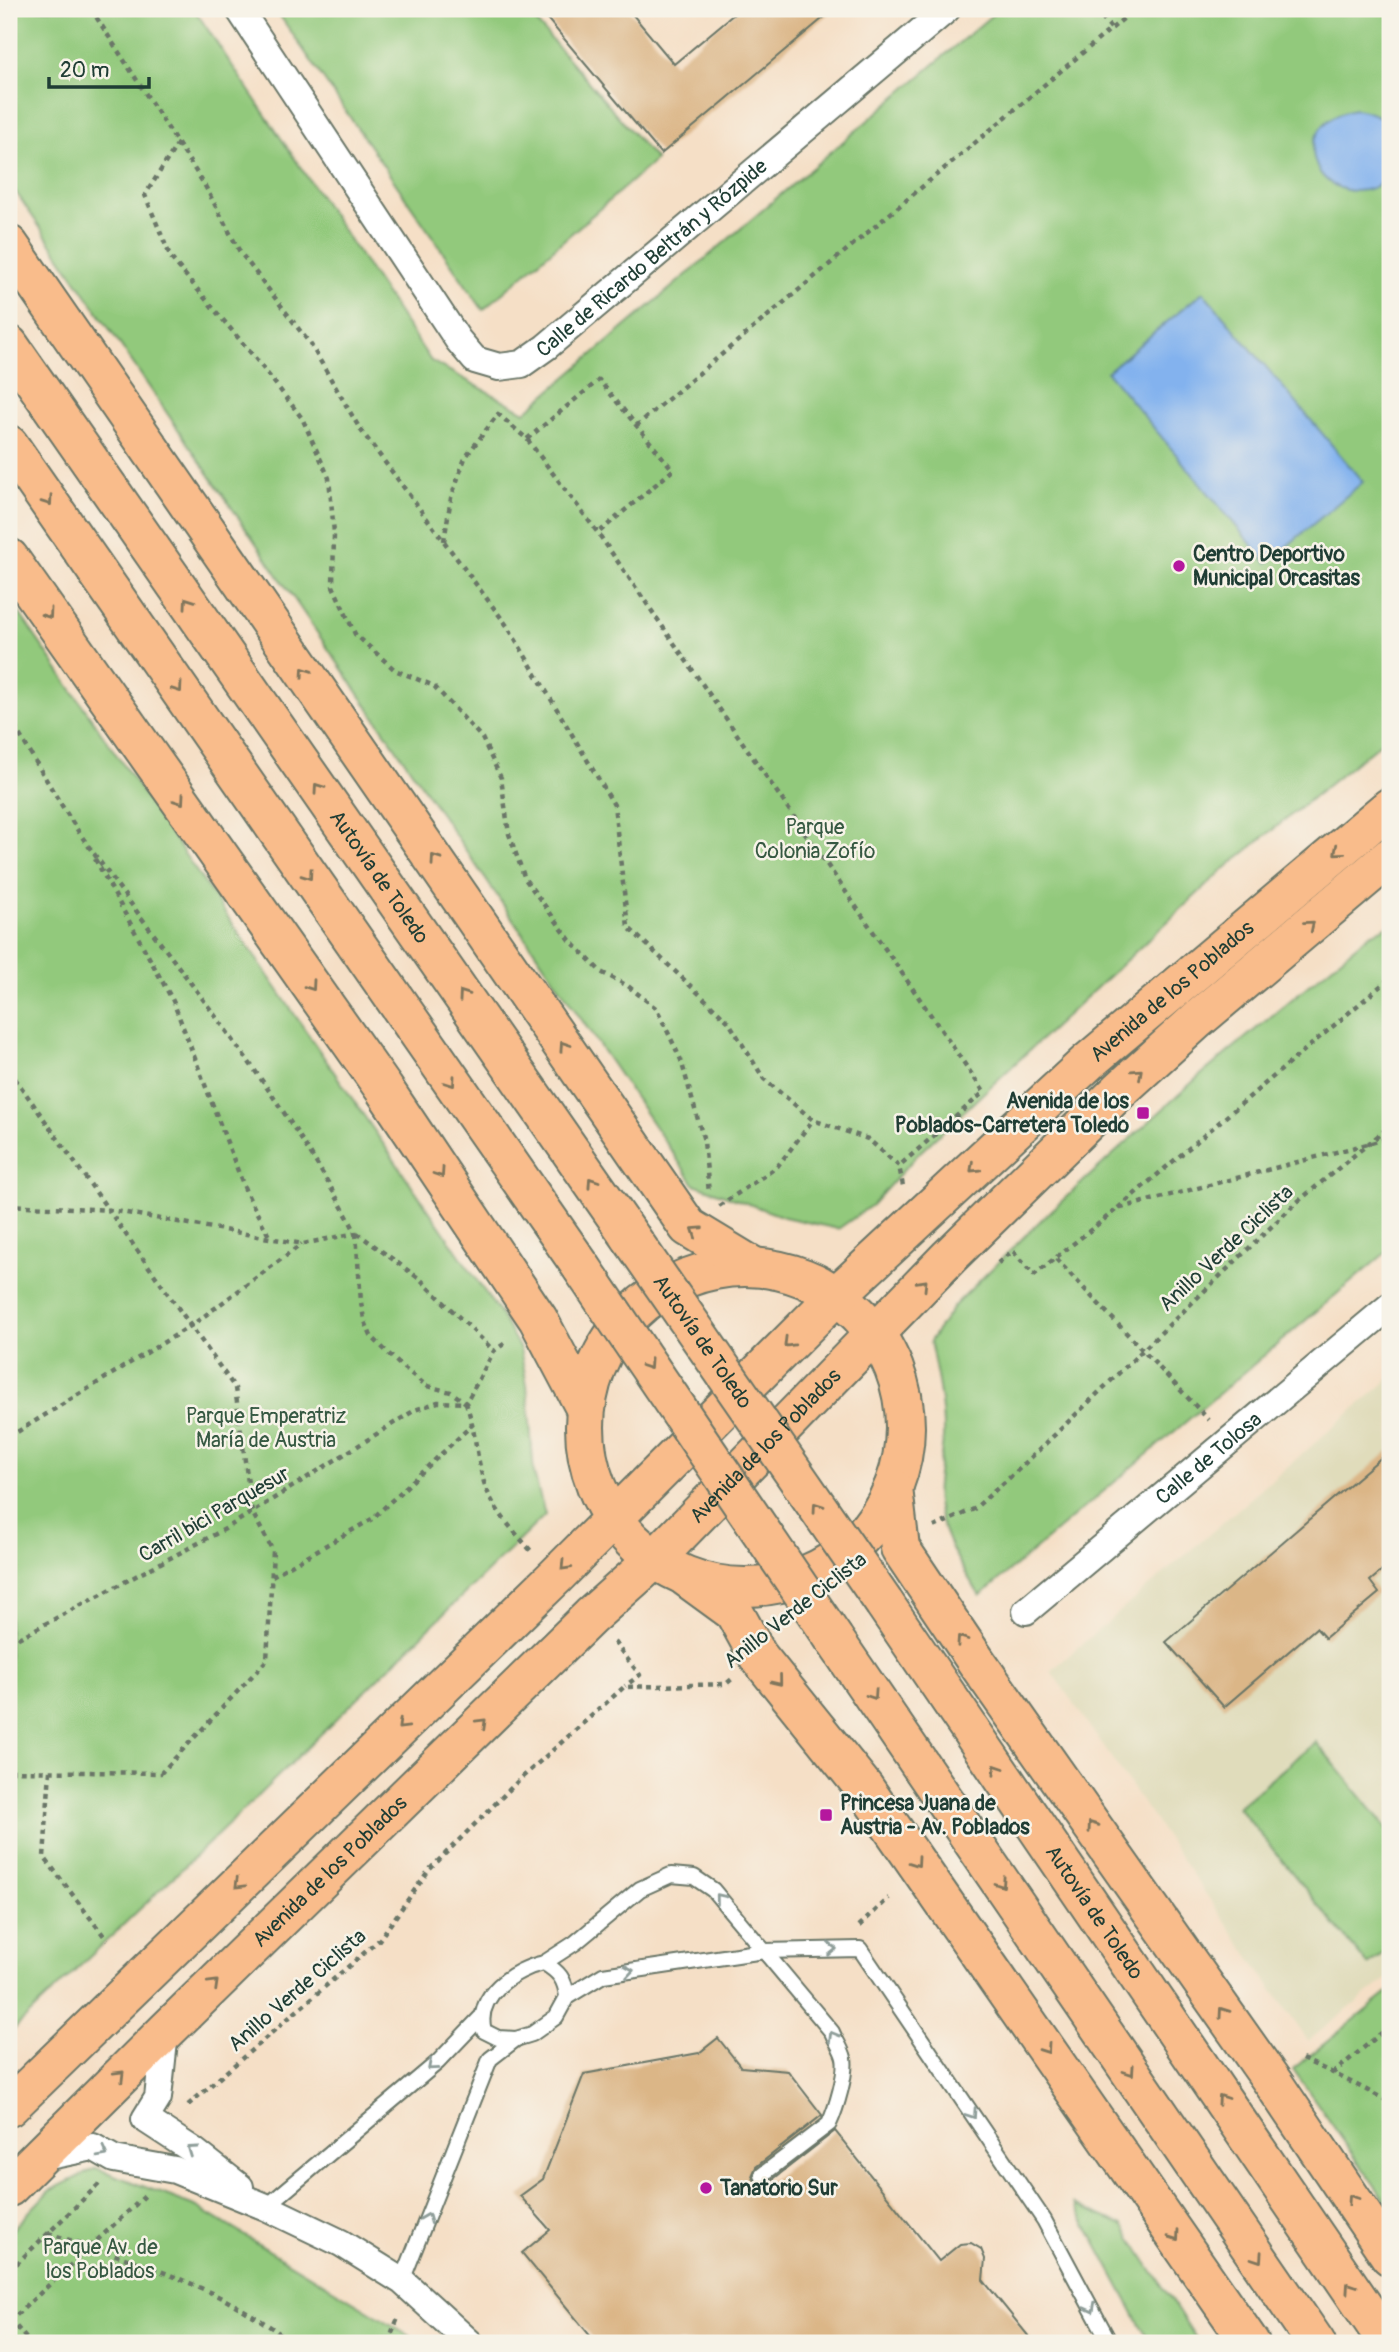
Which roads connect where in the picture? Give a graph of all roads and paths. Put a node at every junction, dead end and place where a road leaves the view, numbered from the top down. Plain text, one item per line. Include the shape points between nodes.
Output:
1 (91, 9) edge
2 (239, 9) edge
3 (947, 9) edge
4 (1095, 9) edge
5 (1135, 9) edge
6 (1111, 28) junction
7 (178, 143) junction
8 (9, 245) edge
9 (9, 345) edge
10 (636, 426) junction
11 (527, 439) junction
12 (9, 445) edge
13 (598, 533) junction
14 (444, 541) junction
15 (9, 558) edge
16 (9, 718) edge
17 (1390, 807) edge
18 (85, 840) junction
19 (1389, 860) edge
20 (1390, 978) edge
21 (9, 1070) edge
22 (1390, 1126) edge
23 (1390, 1138) edge
24 (1365, 1146) junction
25 (899, 1166) junction
26 (709, 1200) dead end
27 (9, 1205) edge
28 (1116, 1209) junction
29 (110, 1210) junction
30 (912, 1225) junction
31 (356, 1233) junction
32 (270, 1238) junction
33 (303, 1244) junction
34 (1056, 1259) junction
35 (754, 1267) junction
36 (994, 1267) dead end
37 (836, 1295) junction
38 (1390, 1306) edge
39 (192, 1325) junction
40 (876, 1333) junction
41 (1143, 1349) junction
42 (494, 1351) dead end
43 (466, 1403) junction
44 (583, 1404) junction
45 (473, 1424) junction
46 (9, 1437) edge
47 (1229, 1441) junction
48 (893, 1488) junction
49 (252, 1512) junction
50 (612, 1517) junction
51 (900, 1548) junction
52 (536, 1556) dead end
53 (670, 1568) junction
54 (271, 1576) junction
55 (1026, 1611) dead end
56 (611, 1638) dead end
57 (9, 1643) edge
58 (758, 1656) junction
59 (624, 1687) junction
60 (9, 1771) edge
61 (50, 1771) junction
62 (889, 1898) dead end
63 (107, 1940) dead end
64 (860, 1949) junction
65 (764, 1951) junction
66 (544, 1963) junction
67 (567, 1997) junction
68 (480, 2018) junction
69 (1390, 2026) edge
70 (165, 2032) junction
71 (516, 2039) junction
72 (1300, 2058) dead end
73 (57, 2062) junction
74 (1333, 2073) junction
75 (1390, 2102) edge
76 (9, 2106) edge
77 (145, 2119) junction
78 (9, 2124) edge
79 (37, 2158) junction
80 (114, 2159) junction
81 (762, 2175) dead end
82 (9, 2187) edge
83 (154, 2187) dead end
84 (266, 2207) junction
85 (48, 2233) junction
86 (92, 2247) junction
87 (1390, 2256) edge
88 (9, 2271) edge
89 (402, 2281) junction
90 (10, 2320) edge
91 (30, 2343) edge
92 (292, 2343) edge
93 (470, 2343) edge
94 (1110, 2343) edge
95 (1250, 2343) edge
96 (1317, 2343) edge
97 (1388, 2343) edge

1 - 7 path
2 - 3 street, Calle de Ricardo Beltrán y Rózpide via 458,340 475,360 499,367 522,364 546,347
4 - 6 path
5 - 6 path
6 - 10 path
7 - 14 path via 240,252 311,345 360,429
7 - 26 path via 145,195 171,258 302,418 329,478 333,586 355,634 395,670 434,686 482,738 501,778 509,834 525,879 570,940 601,972 657,1009 681,1059 704,1142
35 -> 8 main road via 688,1227
97 -> 9 main road, Autovía de Toledo, bridge via 884,1603
10 - 11 path via 598,380
10 - 13 path via 673,470
11 - 13 path
11 - 14 path via 498,414 464,458
12 -> 96 main road, bridge via 582,1268
13 - 25 path via 984,1092
14 - 25 path via 508,626 614,805 628,927 728,1021 764,1079 813,1120 868,1139
15 -> 44 main road via 384,1089 538,1319
16 - 18 path
17 -> 30 main road, Avenida de los Poblados via 1088,1062
18 - 31 path via 275,1099
18 - 32 path via 173,1001 246,1192
40 -> 19 main road, Avenida de los Poblados via 1119,1090
20 - 28 path
21 - 29 path
22 - 24 path, Anillo Verde Ciclista
23 - 24 path
24 - 28 path
24 - 41 path, Anillo Verde Ciclista via 1296,1203
25 - 30 path
27 - 29 path
28 - 34 path
29 - 32 path
29 - 39 path
30 - 37 main road, Avenida de los Poblados
31 - 33 path
31 - 42 path via 421,1280
31 - 43 path via 361,1302 371,1336 428,1386 451,1392
32 - 33 path
33 - 39 path
34 - 36 path via 1034,1275 1013,1251
34 - 41 path
35 - 37 main road via 797,1275
35 - 44 main road via 699,1274 658,1293 628,1319 609,1344
37 - 40 main road
37 -> 50 main road, Avenida de los Poblados
38 - 47 street, Calle de Tolosa
39 - 46 path
39 - 49 path via 234,1388
40 - 48 main road via 903,1395 904,1447
40 - 53 main road, Avenida de los Poblados
41 - 47 path
41 - 51 path, Anillo Verde Ciclista via 974,1510
43 - 45 path
43 - 49 path, Carril bici Parquesur via 438,1402 415,1410
44 - 50 main road via 584,1447
45 - 52 path via 492,1500
45 - 54 path via 372,1519
47 - 55 street, Calle de Tolosa
48 - 51 main road
48 - 53 main road via 873,1524 844,1554 791,1581 740,1587
49 - 54 path via 273,1551
49 - 57 path, Carril bici Parquesur
50 - 53 main road
50 -> 73 main road, Avenida de los Poblados
87 -> 51 main road
53 - 58 main road via 734,1612
70 -> 53 main road, Avenida de los Poblados via 591,1616
54 - 61 path via 267,1660 161,1773
56 - 59 path via 640,1675
58 - 59 path, Anillo Verde Ciclista via 726,1684
58 -> 95 main road via 865,1788
59 - 77 path, Anillo Verde Ciclista via 519,1780 429,1870 379,1940 183,2109
60 - 61 path
61 - 63 path via 44,1857
62 - 64 path via 859,1926
65 -> 64 lane
64 -> 94 lane via 1044,2220
65 -> 66 lane via 713,1890 694,1877 671,1875 640,1889
67 -> 65 lane via 603,1975
81 -> 65 lane via 830,2124 844,2058 832,2032
66 - 67 lane via 565,1982
66 - 68 lane via 528,1966 504,1983 486,2000
67 - 71 lane via 556,2017
68 - 71 lane via 484,2031
68 -> 84 lane via 438,2062
69 - 74 path
70 - 77 street via 158,2098
79 -> 70 main road, Avenida de los Poblados
89 -> 71 lane via 490,2059
72 - 74 path
73 - 76 main road, Avenida de los Poblados
73 - 78 main road, Avenida de los Poblados
74 - 75 path
84 -> 77 street
79 -> 80 street via 93,2147
79 - 82 main road, Avenida de los Poblados
80 - 84 street via 175,2170
80 - 85 path via 108,2177
83 - 86 path
84 - 89 street via 341,2243
85 - 86 path
85 - 88 path
86 - 90 path
86 - 92 path via 217,2295
89 - 93 street
90 - 91 path

